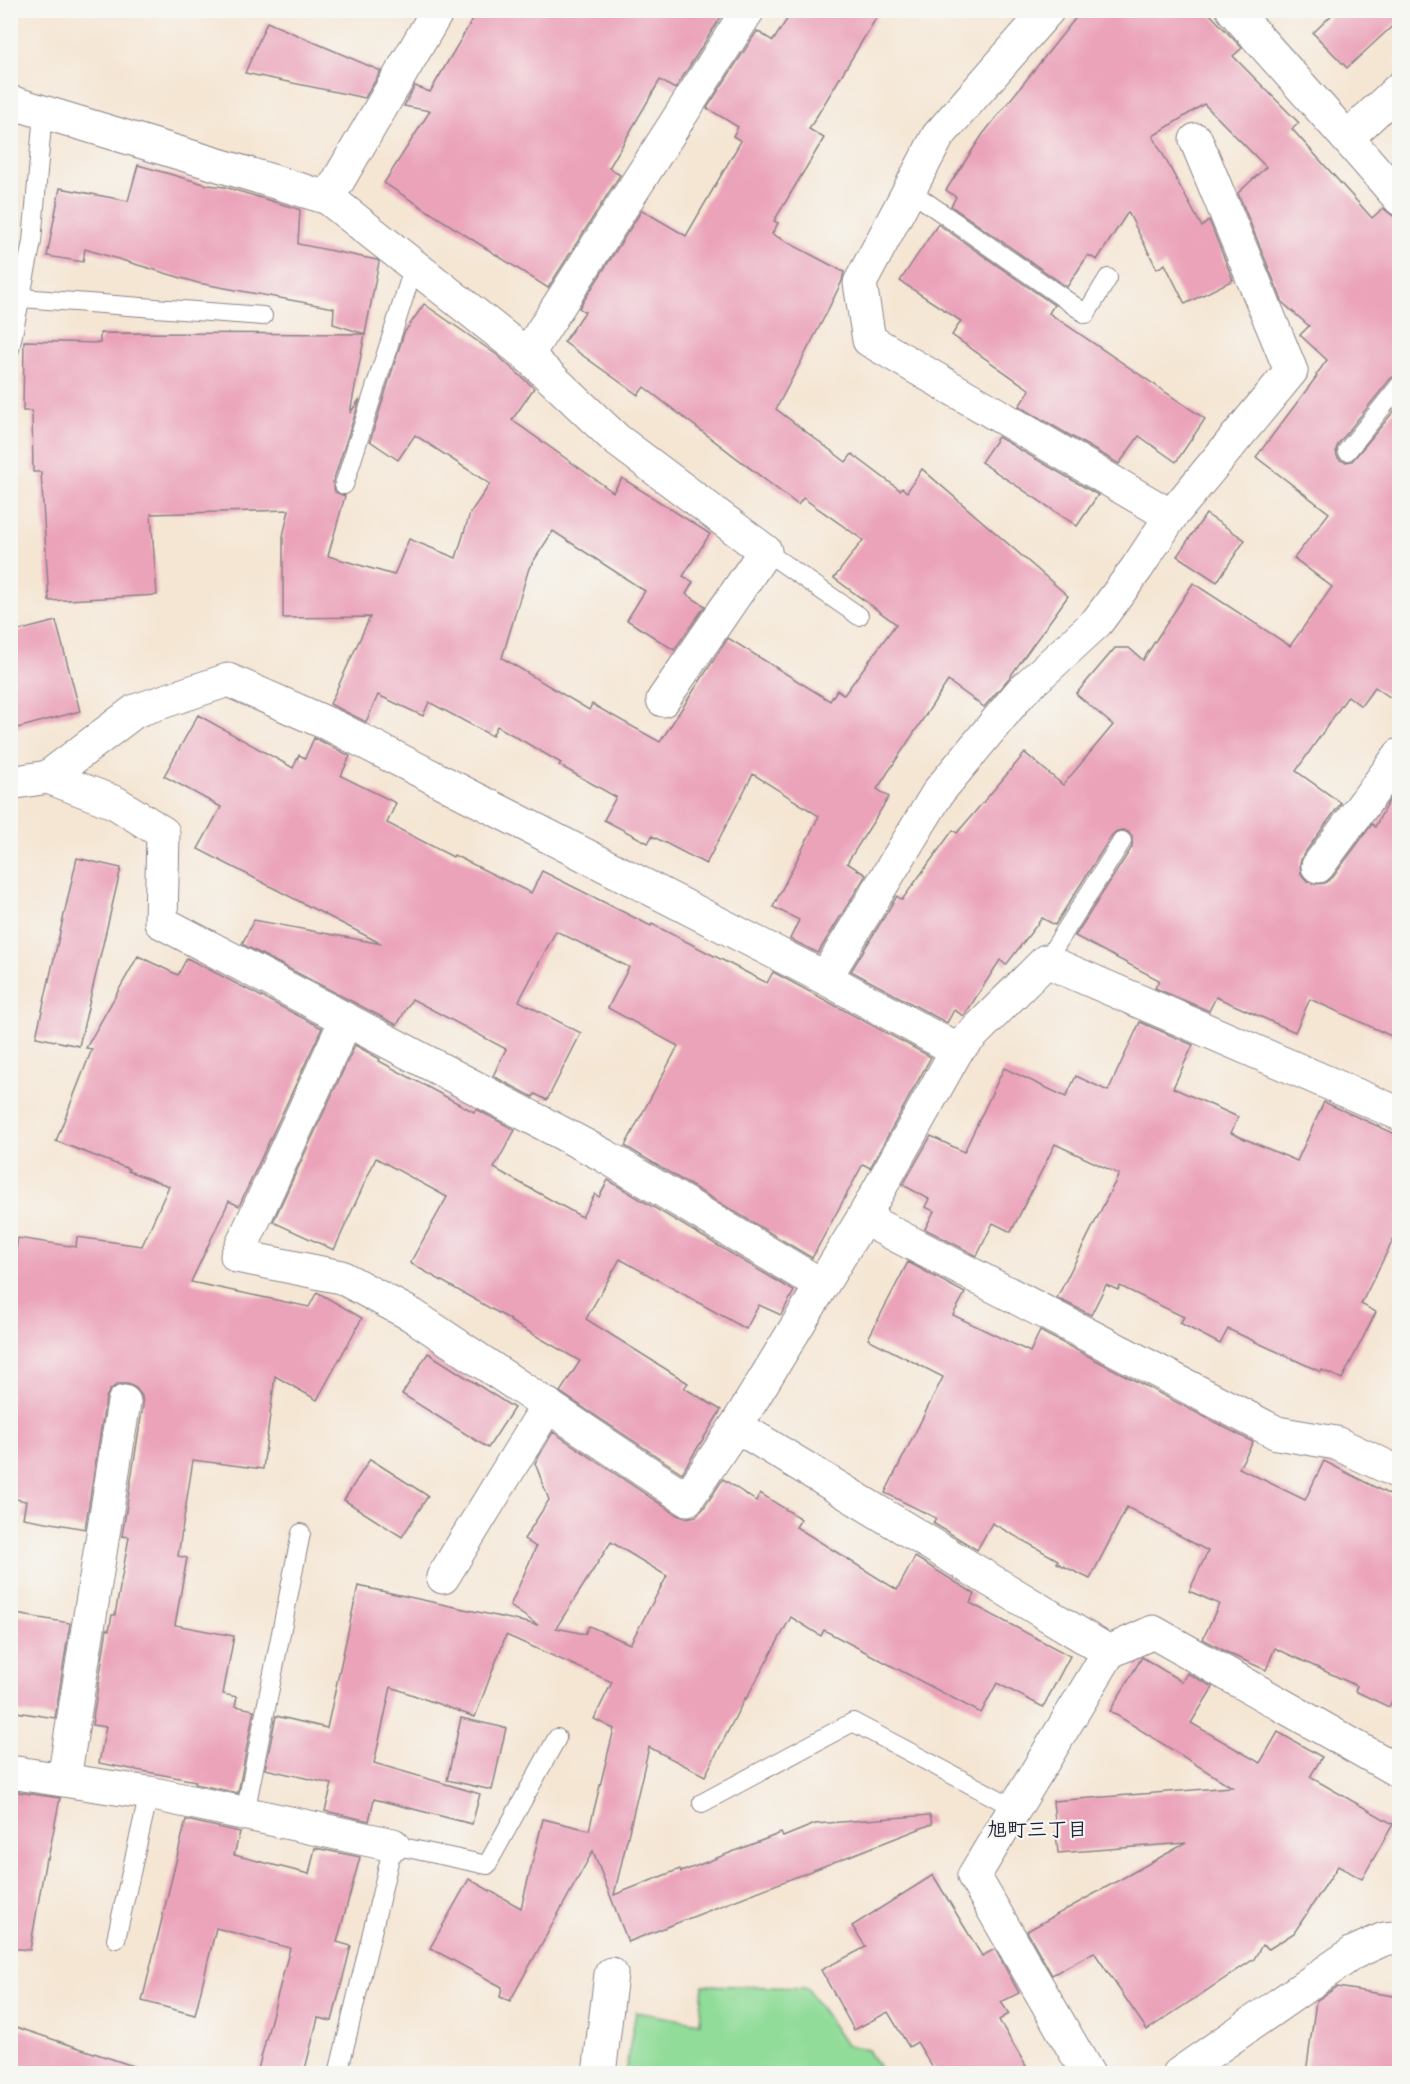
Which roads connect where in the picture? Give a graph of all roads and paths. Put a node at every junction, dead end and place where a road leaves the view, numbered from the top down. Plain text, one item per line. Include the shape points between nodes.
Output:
1 (438, 10) edge
2 (748, 10) edge
3 (1048, 10) edge
4 (1233, 10) edge
5 (1400, 88) edge
6 (10, 102) edge
7 (43, 112) junction
8 (1347, 138) junction
9 (1196, 140) dead end
10 (909, 190) junction
11 (328, 198) junction
12 (1400, 199) edge
13 (414, 266) junction
14 (1108, 278) dead end
15 (21, 298) junction
16 (263, 315) dead end
17 (10, 349) edge
18 (527, 355) junction
19 (1400, 385) edge
20 (1347, 451) dead end
21 (344, 485) dead end
22 (1171, 516) junction
23 (765, 552) junction
24 (859, 616) dead end
25 (663, 700) dead end
26 (1400, 755) edge
27 (48, 777) junction
28 (10, 783) edge
29 (1122, 841) dead end
30 (1318, 866) dead end
31 (1046, 961) junction
32 (825, 978) junction
33 (346, 1020) junction
34 (957, 1050) junction
35 (1400, 1114) edge
36 (863, 1218) junction
37 (821, 1285) junction
38 (124, 1402) dead end
39 (548, 1405) junction
40 (736, 1426) junction
41 (1400, 1473) edge
42 (301, 1533) dead end
43 (443, 1577) dead end
44 (1109, 1652) junction
45 (557, 1738) dead end
46 (10, 1772) edge
47 (1400, 1772) edge
48 (64, 1779) junction
49 (149, 1793) junction
50 (702, 1803) dead end
51 (1015, 1808) junction
52 (245, 1813) junction
53 (393, 1845) junction
54 (1400, 1937) edge
55 (116, 1939) dead end
56 (611, 1974) dead end
57 (338, 2073) edge
58 (599, 2073) edge
59 (1088, 2073) edge
60 (1179, 2073) edge

1 - 11 street
2 - 18 street
3 - 10 street via 938,136
4 - 8 street
5 - 8 street
6 - 7 street
7 - 11 street
7 - 15 lane via 32,242
8 - 12 street
9 - 22 street via 1291,371
10 - 14 lane via 1086,314
10 - 22 street via 860,283 868,340
11 - 13 street
13 - 18 street
13 - 21 lane
15 - 16 lane
15 - 17 lane
18 - 23 street via 617,440
19 - 20 lane
22 - 32 street via 1097,622 1021,692 939,791
23 - 24 lane
23 - 25 street
26 - 30 street
27 - 28 street
27 - 32 street via 135,711 228,680 335,728
27 - 33 street via 116,803 163,833 161,922
29 - 31 lane
31 - 34 street
31 - 35 street
32 - 34 street
33 - 37 street via 604,1156
33 - 39 street via 237,1256 341,1277 412,1315
34 - 36 street
36 - 37 street
36 - 41 street via 1277,1433 1336,1443
37 - 40 street
38 - 48 street
39 - 40 street via 687,1499
39 - 43 street
40 - 44 street
42 - 52 lane
44 - 47 street via 1153,1632
44 - 51 street
45 - 53 lane via 487,1865
46 - 48 street
48 - 49 street
49 - 52 street
49 - 55 lane
50 - 51 lane via 853,1722
51 - 59 street via 974,1876
52 - 53 street
53 - 57 lane
54 - 60 street via 1384,1939 1353,1953
56 - 58 street

